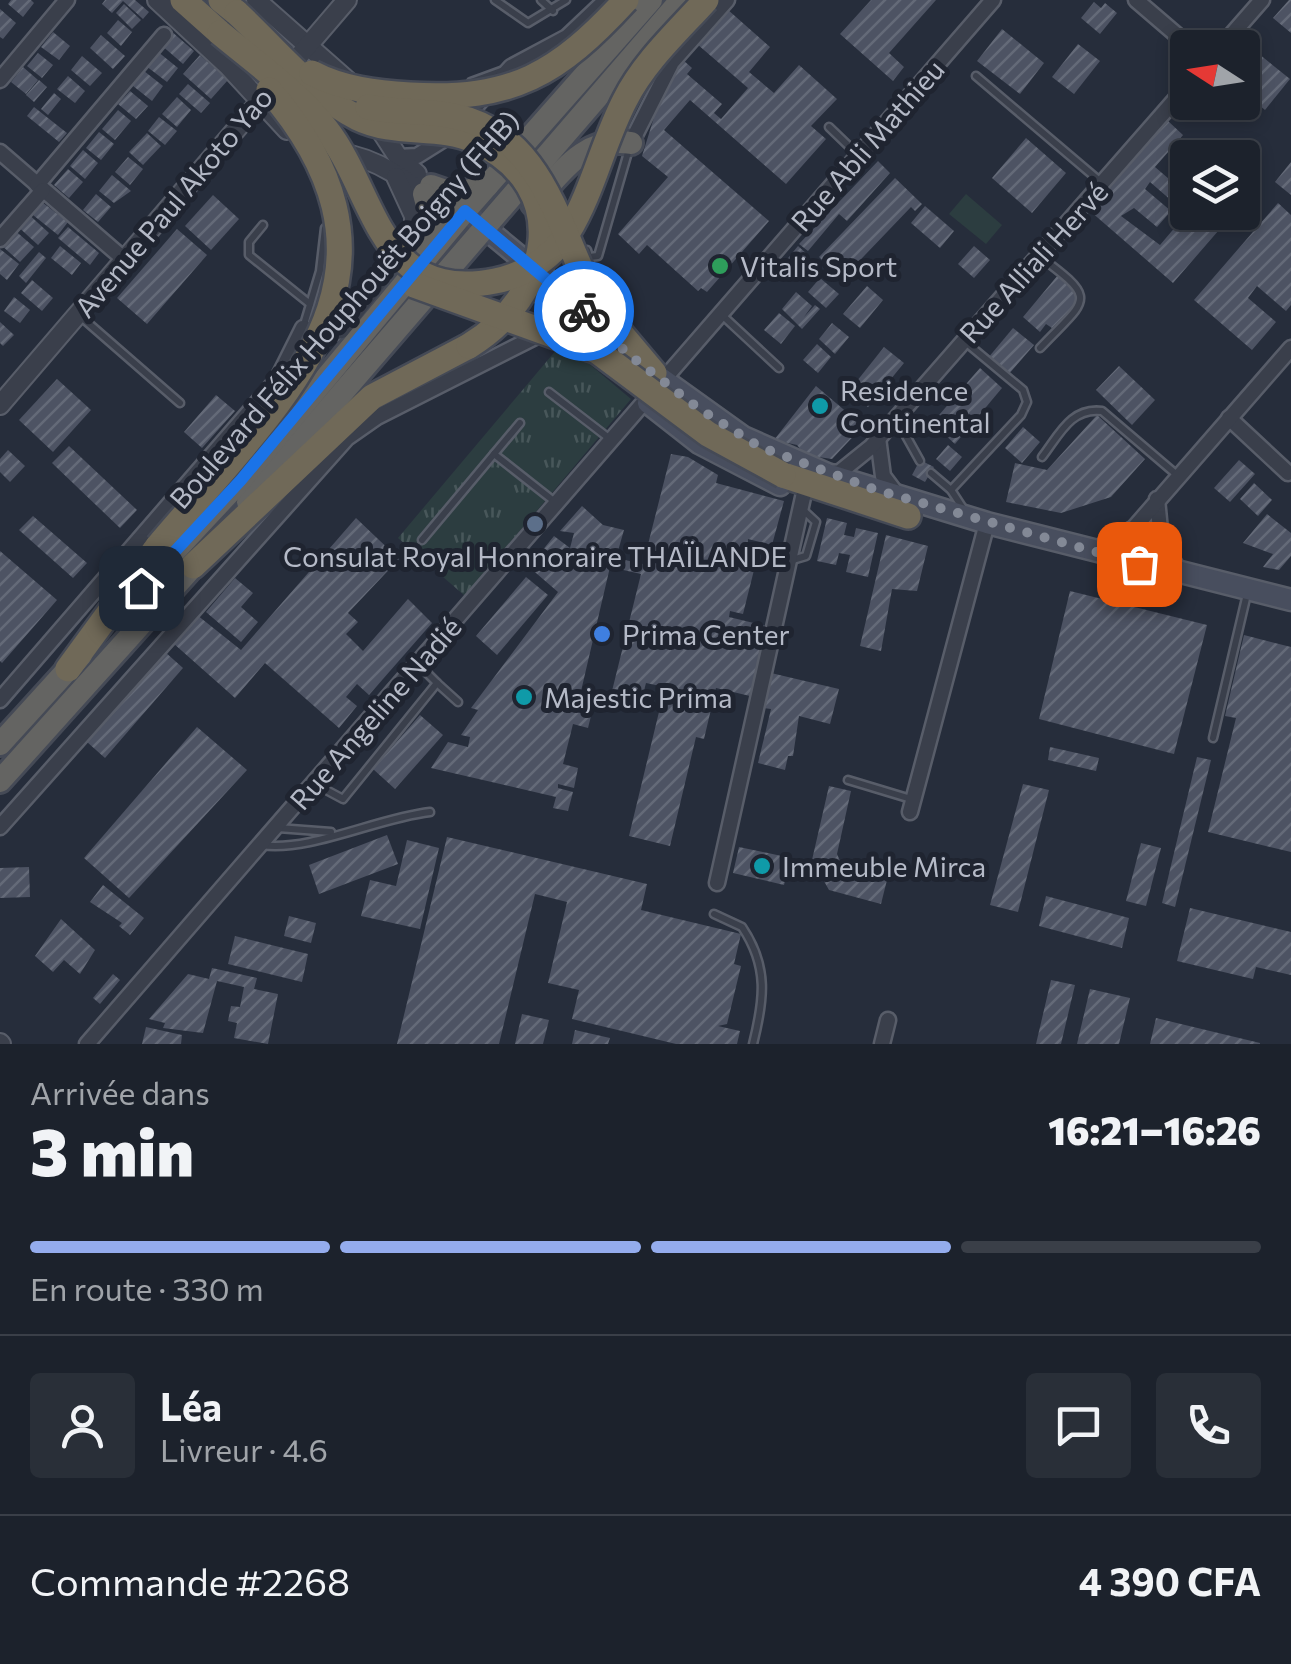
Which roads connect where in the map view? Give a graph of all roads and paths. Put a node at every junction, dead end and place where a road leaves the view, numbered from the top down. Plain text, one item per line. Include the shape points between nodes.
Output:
1 (67, 0) edge
2 (156, 0) edge
3 (183, 0) edge
4 (347, 0) edge
5 (496, 0) edge
6 (540, 0) edge
7 (566, 0) edge
8 (606, 0) edge
9 (626, 0) edge
10 (650, 0) edge
11 (681, 0) edge
12 (706, 0) edge
13 (726, 0) edge
14 (993, 0) edge
15 (1136, 0) edge
16 (1262, 0) edge
17 (240, 11) edge
18 (553, 12) junction
19 (1171, 30) edge
20 (1236, 30) edge
21 (164, 35) dead end
22 (308, 44) junction
23 (328, 64) junction
24 (228, 66) junction
25 (511, 68) junction
26 (976, 76) dead end
27 (0, 80) edge
28 (451, 90) dead end
29 (258, 100) junction
30 (315, 100) junction
31 (1170, 106) edge
32 (829, 127) dead end
33 (282, 128) junction
34 (631, 143) junction
35 (0, 152) edge
36 (858, 155) junction
37 (395, 163) junction
38 (490, 184) junction
39 (1103, 184) junction
40 (40, 187) junction
41 (427, 190) junction
42 (462, 216) junction
43 (263, 225) dead end
44 (326, 227) dead end
45 (482, 233) junction
46 (0, 239) edge
47 (424, 241) junction
48 (588, 250) dead end
49 (1038, 256) junction
50 (125, 260) junction
51 (310, 304) junction
52 (569, 306) junction
53 (78, 314) junction
54 (721, 314) junction
55 (303, 328) junction
56 (964, 340) junction
57 (1040, 348) dead end
58 (1291, 348) edge
59 (780, 368) dead end
60 (658, 377) junction
61 (549, 392) dead end
62 (645, 400) junction
63 (180, 403) dead end
64 (0, 405) edge
65 (698, 408) junction
66 (896, 417) junction
67 (1230, 418) junction
68 (520, 423) dead end
69 (679, 429) junction
70 (878, 437) junction
71 (611, 440) junction
72 (494, 454) junction
73 (1042, 457) dead end
74 (920, 461) dead end
75 (931, 473) dead end
76 (1288, 473) dead end
77 (826, 474) junction
78 (1178, 476) junction
79 (951, 490) junction
80 (802, 500) junction
81 (1157, 500) junction
82 (556, 503) junction
83 (903, 506) junction
84 (966, 514) junction
85 (987, 524) junction
86 (422, 540) dead end
87 (1093, 551) junction
88 (193, 566) junction
89 (1180, 574) junction
90 (1248, 590) junction
91 (1291, 600) edge
92 (417, 664) junction
93 (68, 669) junction
94 (438, 683) junction
95 (0, 700) edge
96 (458, 702) dead end
97 (1214, 738) dead end
98 (0, 744) edge
99 (848, 780) dead end
100 (0, 781) edge
101 (314, 784) junction
102 (911, 806) joint
103 (430, 812) dead end
104 (0, 827) edge
105 (276, 828) junction
106 (337, 832) junction
107 (260, 844) junction
108 (717, 884) dead end
109 (714, 914) dead end
110 (888, 1020) dead end
111 (87, 1044) edge
112 (753, 1044) edge
113 (882, 1044) edge

1 - 27 street
2 - 24 street
3 - 17 highway
4 - 22 street, Avenue Paul Akoto Yao
5 - 18 lane via 528,23
6 - 18 lane
7 - 18 lane
8 - 25 street via 567,37
9 - 17 highway, bridge via 590,40 543,76 462,96 336,83 285,56
10 - 38 highway, Boulevard Félix Houphouët Boigny (FHB)
11 - 45 highway, Boulevard Félix Houphouët Boigny (FHB)
12 - 30 highway, bridge via 628,95 569,232 540,263 514,277 456,283 406,262 376,227
13 - 34 street via 672,62
14 - 36 street, Rue Abli Mathieu
15 - 19 street
16 - 20 street
17 - 22 street
17 - 24 street via 264,46 258,57
17 - 30 highway, bridge
17 - 93 highway, bridge via 318,159 338,217 336,280 308,363 158,546
21 - 40 street
22 - 23 street
22 - 29 street, Avenue Paul Akoto Yao
23 - 33 street via 308,73 284,100
23 - 37 street via 356,88
24 - 29 street
25 - 28 lane
25 - 37 street via 449,136
26 - 39 lane
29 - 33 street
29 - 50 street, Avenue Paul Akoto Yao
30 - 60 highway, bridge via 456,116 516,148 543,180 600,310
30 - 83 highway, bridge via 350,214 366,242 403,279 596,351 708,434 783,475
30 - 88 highway, bridge via 378,126 457,135 494,152 522,180 538,212 535,272 502,324 372,397
31 - 39 street, Rue Alliali Hervé
32 - 36 lane
33 - 37 street via 314,146
34 - 45 highway via 589,148 531,206
34 - 48 lane via 598,256
35 - 40 street
36 - 54 street, Rue Abli Mathieu
37 - 41 street
37 - 47 street
38 - 41 highway via 454,194
38 - 42 highway, Boulevard Félix Houphouët Boigny (FHB)
39 - 49 street, Rue Alliali Hervé
40 - 46 street
40 - 50 street
41 - 42 street
41 - 47 highway
42 - 45 main road
42 - 47 highway, Boulevard Félix Houphouët Boigny (FHB)
43 - 51 lane via 249,242 248,256
44 - 51 lane
45 - 52 main road
45 - 88 highway, Boulevard Félix Houphouët Boigny (FHB)
47 - 55 street via 342,331
47 - 93 highway, Boulevard Félix Houphouët Boigny (FHB) via 241,480
49 - 56 street, Rue Alliali Hervé
49 - 57 lane via 1083,296
50 - 53 street, Avenue Paul Akoto Yao
51 - 55 lane
52 - 60 main road
52 - 62 main road
52 - 104 street via 553,328 347,438
53 - 63 lane
53 - 64 street, Avenue Paul Akoto Yao
54 - 59 lane
54 - 60 street, Rue Abli Mathieu
55 - 95 street via 277,380
56 - 66 street, Rue Alliali Hervé
56 - 79 lane via 1024,390 1027,402
58 - 67 street
60 - 62 street, Rue Angeline Nadié
60 - 65 main road
61 - 71 lane
62 - 69 main road
62 - 71 street, Rue Angeline Nadié
65 - 69 lane
65 - 77 main road via 760,447
66 - 70 street, Rue Alliali Hervé
66 - 74 lane
67 - 76 street
67 - 78 street
68 - 72 lane
69 - 80 main road
70 - 77 street, Rue Alliali Hervé via 840,472
70 - 83 street via 883,476
71 - 82 street, Rue Angeline Nadié
72 - 82 lane
72 - 86 lane
73 - 78 lane via 1077,412 1102,411
75 - 79 lane
77 - 83 main road
78 - 81 street
79 - 84 lane
80 - 83 main road
80 - 108 street
81 - 87 street via 1134,528
81 - 89 street via 1161,540
82 - 92 street, Rue Angeline Nadié
83 - 84 main road
83 - 85 main road via 971,526
84 - 85 main road
85 - 87 main road
85 - 102 street
87 - 89 main road
88 - 100 highway, Boulevard Félix Houphouët Boigny (FHB)
89 - 90 main road
90 - 91 main road
90 - 97 lane
92 - 94 lane
92 - 101 street, Rue Angeline Nadié
93 - 98 highway, Boulevard Félix Houphouët Boigny (FHB)
94 - 96 lane
94 - 101 lane via 343,800
99 - 102 lane
101 - 105 street, Rue Angeline Nadié
103 - 106 lane
105 - 106 lane
105 - 107 street, Rue Angeline Nadié
106 - 107 lane via 293,847
107 - 111 street, Rue Angeline Nadié
109 - 112 lane via 742,928 762,974
110 - 113 street

